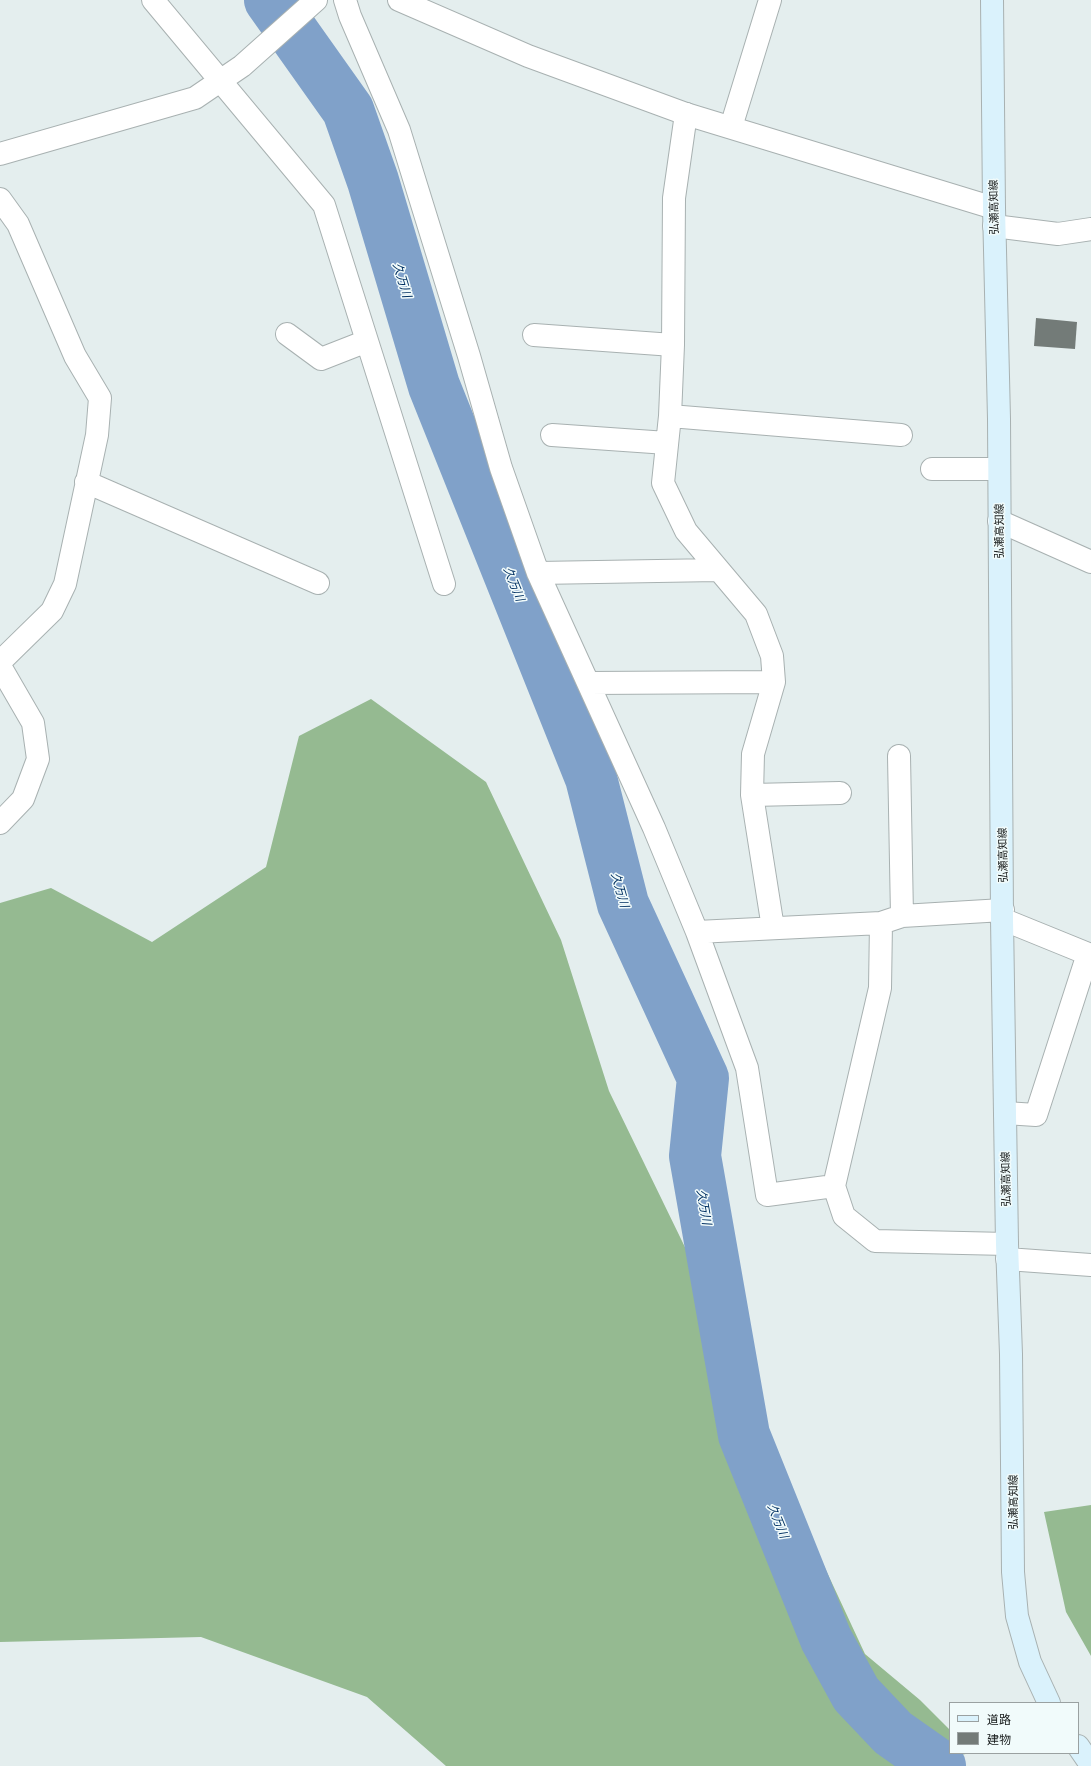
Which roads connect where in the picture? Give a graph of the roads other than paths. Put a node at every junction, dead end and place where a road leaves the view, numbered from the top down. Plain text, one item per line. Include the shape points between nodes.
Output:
1 (153, 0) edge
2 (345, 0) edge
3 (399, 0) edge
4 (770, 0) edge
5 (992, 0) edge
6 (315, 2) edge
7 (220, 81) junction
8 (686, 114) junction
9 (731, 127) junction
10 (0, 154) edge
11 (0, 200) edge
12 (994, 217) junction
13 (1091, 229) edge
14 (287, 334) dead end
15 (534, 334) dead end
16 (367, 341) junction
17 (674, 345) junction
18 (670, 416) junction
19 (552, 435) dead end
20 (901, 435) dead end
21 (667, 443) junction
22 (932, 469) dead end
23 (999, 469) junction
24 (86, 482) junction
25 (999, 521) junction
26 (1091, 562) edge
27 (717, 570) junction
28 (538, 573) junction
29 (318, 583) dead end
30 (444, 584) dead end
31 (0, 662) edge
32 (0, 666) edge
33 (774, 682) junction
34 (588, 683) junction
35 (899, 756) dead end
36 (840, 792) dead end
37 (752, 795) junction
38 (0, 823) edge
39 (1003, 914) junction
40 (902, 916) junction
41 (881, 923) junction
42 (773, 928) junction
43 (697, 932) junction
44 (1005, 1114) junction
45 (834, 1186) junction
46 (1007, 1251) junction
47 (1091, 1265) edge
48 (1049, 1702) edge
49 (1079, 1747) edge
50 (1091, 1765) edge

1 - 7 street
2 - 28 street via 399,130 501,468
3 - 8 street via 528,56
4 - 9 street
5 - 12 main road, 弘瀬高知線
6 - 7 street via 242,66
7 - 10 street via 195,98
7 - 16 street via 324,205
8 - 9 street
8 - 17 street via 674,198
9 - 12 street
11 - 24 street via 18,224 76,356 100,398 97,435
12 - 13 street via 1058,234
12 - 23 main road, 弘瀬高知線
14 - 16 street via 321,359
15 - 17 street
16 - 30 street
17 - 18 street
18 - 20 street
18 - 21 street
19 - 21 street
21 - 27 street via 663,484 686,531
22 - 23 street
23 - 25 main road, 弘瀬高知線
24 - 29 street
24 - 31 street via 65,584 52,611
25 - 26 street
25 - 39 main road, 弘瀬高知線
27 - 28 street
27 - 33 street via 756,614 772,656
28 - 34 street
32 - 38 street via 33,723 38,759 23,799
33 - 34 street
33 - 37 street via 753,754
34 - 43 street via 654,828
35 - 40 street
36 - 37 street
37 - 42 street
39 - 40 street
39 - 44 main road, 弘瀬高知線
39 - 44 street via 1088,954 1036,1115
40 - 41 street
41 - 42 street
41 - 45 street via 880,988
42 - 43 street
43 - 45 street via 747,1068 767,1195
44 - 46 main road, 弘瀬高知線
45 - 46 street via 844,1216 875,1241
46 - 47 street
46 - 48 main road, 弘瀬高知線 via 1011,1354 1013,1572 1017,1616 1030,1662
49 - 50 main road

